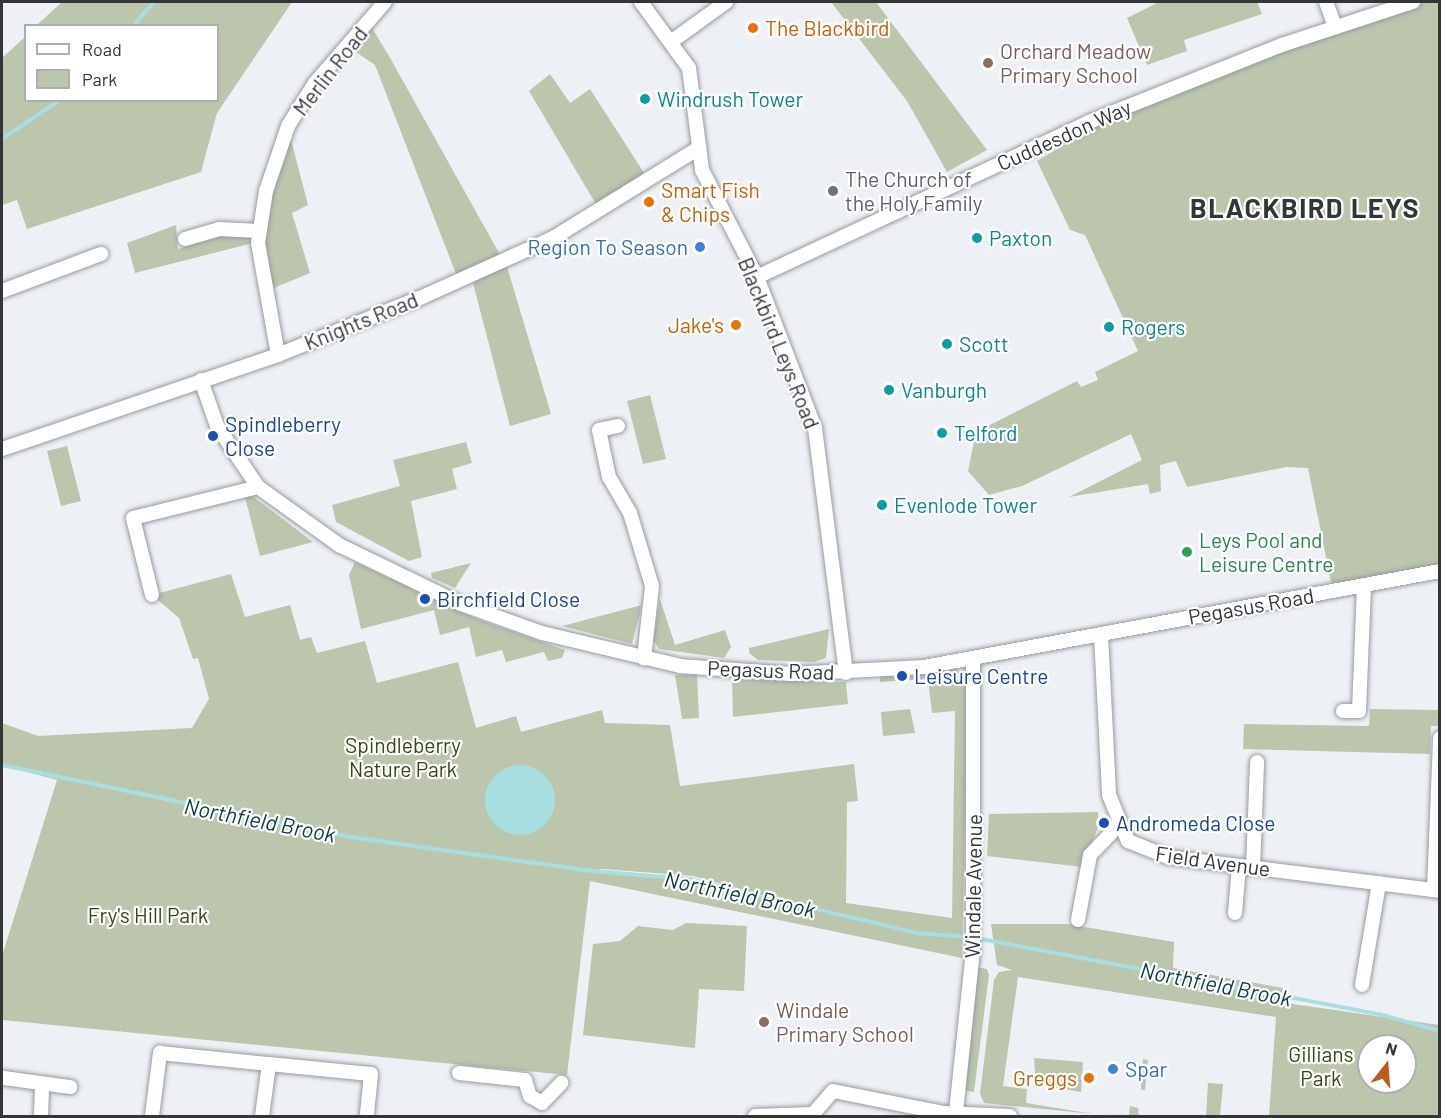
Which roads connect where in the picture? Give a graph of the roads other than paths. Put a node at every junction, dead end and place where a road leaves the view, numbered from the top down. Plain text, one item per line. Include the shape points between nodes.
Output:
1 (385, 2) edge
2 (641, 2) edge
3 (726, 2) edge
4 (1326, 2) edge
5 (1413, 2) edge
6 (1335, 27) junction
7 (672, 41) junction
8 (699, 148) junction
9 (259, 231) junction
10 (185, 239) dead end
11 (101, 254) dead end
12 (757, 277) junction
13 (2, 291) edge
14 (278, 355) junction
15 (201, 380) junction
16 (618, 426) dead end
17 (2, 449) edge
18 (258, 487) junction
19 (1440, 571) edge
20 (1364, 586) junction
21 (152, 595) dead end
22 (1101, 635) junction
23 (644, 659) junction
24 (973, 660) junction
25 (846, 673) junction
26 (1343, 711) dead end
27 (1440, 738) edge
28 (1257, 762) dead end
29 (1118, 826) junction
30 (1246, 867) junction
31 (1379, 883) junction
32 (1437, 890) edge
33 (1235, 913) dead end
34 (1078, 920) dead end
35 (1362, 985) dead end
36 (269, 1064) junction
37 (459, 1073) dead end
38 (4, 1078) dead end
39 (561, 1083) dead end
40 (42, 1086) junction
41 (70, 1087) dead end
42 (541, 1110) edge
43 (956, 1112) junction
44 (367, 1114) dead end
45 (41, 1116) edge
46 (152, 1116) edge
47 (262, 1116) edge
48 (755, 1116) edge
49 (1010, 1116) edge

1 - 9 street, Merlin Road via 315,83 288,126 266,191
2 - 7 street, Blackbird Leys Road
3 - 7 street
4 - 6 street
5 - 6 street, Cuddesdon Way
6 - 12 street, Cuddesdon Way via 1089,122
7 - 8 street, Blackbird Leys Road via 693,80
8 - 12 street, Blackbird Leys Road via 712,195
8 - 14 street, Knights Road via 553,238
9 - 10 street via 219,229
9 - 14 street, Merlin Road via 263,292
11 - 13 street
12 - 25 street, Blackbird Leys Road via 815,428
14 - 15 street, Knights Road
15 - 17 street, Knights Road
15 - 18 street, Pegasus Road via 217,426
16 - 23 street via 599,430 609,477 630,513 652,586
18 - 21 street via 133,519
18 - 23 street, Pegasus Road via 339,544 452,599 542,633
19 - 20 street, Pegasus Road
20 - 22 street, Pegasus Road
20 - 26 street via 1359,711
22 - 24 street, Pegasus Road
22 - 29 street via 1109,795
23 - 25 street, Pegasus Road via 746,673
24 - 25 street, Pegasus Road
24 - 43 street, Windale Avenue via 973,945
27 - 32 street
28 - 30 street
29 - 30 street, Field Avenue via 1146,852
29 - 34 street via 1090,855
30 - 31 street, Field Avenue
30 - 33 street
31 - 32 street, Field Avenue
31 - 35 street
36 - 44 street via 370,1074
36 - 46 street via 160,1053
36 - 47 street
37 - 42 street via 525,1080 530,1096
38 - 40 street
39 - 42 street
40 - 41 street
40 - 45 street
43 - 48 street via 833,1091 813,1114
43 - 49 street

